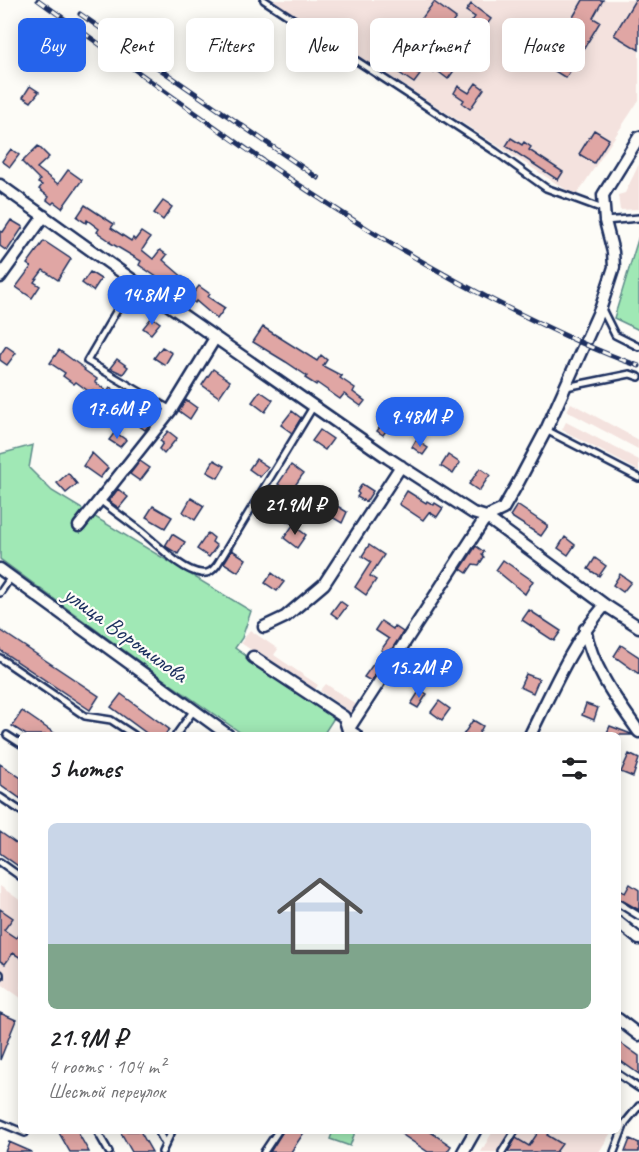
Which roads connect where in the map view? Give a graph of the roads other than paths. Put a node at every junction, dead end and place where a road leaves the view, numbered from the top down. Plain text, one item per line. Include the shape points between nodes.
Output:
1 (264, 0) edge
2 (639, 137) edge
3 (0, 185) edge
4 (605, 215) junction
5 (44, 216) junction
6 (639, 218) edge
7 (0, 277) edge
8 (134, 281) junction
9 (601, 307) junction
10 (214, 338) junction
11 (639, 347) edge
12 (639, 377) edge
13 (565, 387) junction
14 (314, 407) junction
15 (171, 410) junction
16 (546, 430) junction
17 (401, 466) junction
18 (639, 478) edge
19 (100, 501) junction
20 (486, 517) junction
21 (79, 526) dead end
22 (0, 568) edge
23 (12, 577) junction
24 (0, 593) edge
25 (605, 605) junction
26 (264, 627) dead end
27 (639, 627) edge
28 (585, 628) junction
29 (253, 657) dead end
30 (0, 658) edge
31 (194, 710) junction
32 (129, 732) edge
33 (178, 732) edge
34 (224, 732) edge
35 (352, 732) edge
36 (353, 732) edge
37 (531, 732) edge
38 (639, 732) edge
39 (7, 735) dead end
40 (18, 742) edge
41 (0, 797) edge
42 (18, 809) edge
43 (0, 862) edge
44 (18, 875) edge
45 (621, 905) edge
46 (639, 916) edge
47 (621, 924) edge
48 (639, 939) edge
49 (621, 1021) edge
50 (639, 1035) edge
51 (621, 1076) edge
52 (639, 1088) edge
53 (639, 1106) edge
54 (0, 1124) edge
55 (18, 1130) edge
56 (99, 1134) edge
57 (160, 1134) edge
58 (170, 1134) edge
59 (276, 1134) edge
60 (473, 1134) edge
61 (513, 1134) edge
62 (165, 1144) junction
63 (464, 1151) edge
64 (109, 1152) edge
65 (162, 1152) edge
66 (264, 1152) edge
67 (502, 1152) edge
68 (614, 1152) edge

1 - 4 lane via 546,188
2 - 4 street via 603,195
3 - 5 street
4 - 6 lane
4 - 9 street via 614,267
5 - 7 street
5 - 8 street
8 - 10 street
8 - 15 lane via 87,361
9 - 11 lane via 615,335
9 - 13 street
10 - 14 street
10 - 15 street
12 - 13 lane via 630,374
13 - 16 street
14 - 17 street
14 - 19 lane via 212,571 199,573 165,554
15 - 19 street
16 - 18 lane
16 - 20 street via 503,509
17 - 20 street via 473,513
17 - 26 street via 324,585 285,617
19 - 21 street
20 - 25 street
20 - 36 street
22 - 23 street, улица Ворошилова
23 - 24 lane
23 - 31 street, улица Ворошилова
25 - 27 street
25 - 28 street
28 - 37 street
28 - 38 street via 589,650 603,679
29 - 35 street via 344,717
30 - 32 lane via 85,716 111,720
31 - 33 lane
31 - 34 street, улица Ворошилова
39 - 40 lane
41 - 42 lane
43 - 44 lane
45 - 46 lane
47 - 48 street
49 - 50 street
51 - 52 lane
53 - 68 lane
54 - 55 lane
56 - 64 lane
57 - 62 lane
58 - 62 lane
59 - 66 lane
60 - 63 street
61 - 67 lane
62 - 65 lane

